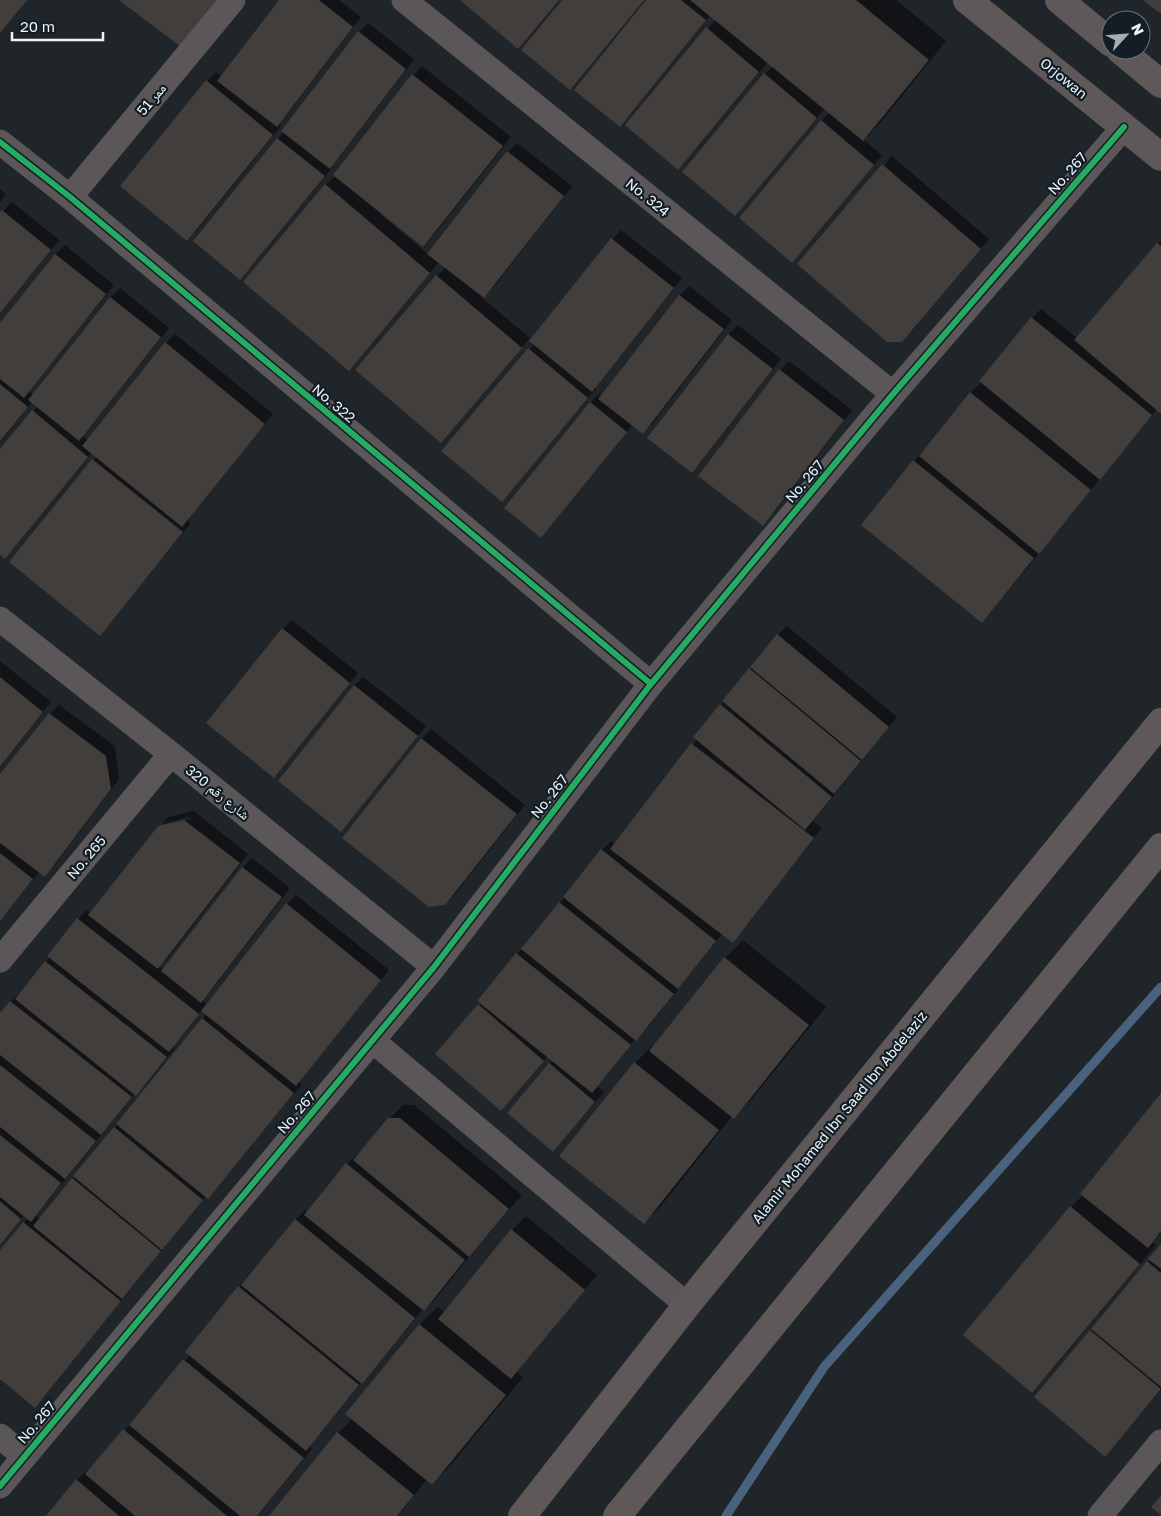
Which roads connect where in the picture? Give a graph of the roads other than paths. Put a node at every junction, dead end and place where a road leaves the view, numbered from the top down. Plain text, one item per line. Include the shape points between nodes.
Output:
1 (233, 0) edge
2 (404, 0) edge
3 (967, 0) edge
4 (1059, 0) edge
5 (1101, 35) edge
6 (1132, 60) edge
7 (1161, 84) edge
8 (1124, 127) junction
9 (0, 142) edge
10 (1161, 157) edge
11 (70, 197) junction
12 (893, 394) junction
13 (0, 620) edge
14 (651, 684) junction
15 (1161, 722) edge
16 (171, 754) junction
17 (1161, 847) edge
18 (0, 960) edge
19 (434, 967) junction
20 (373, 1041) junction
21 (687, 1305) junction
22 (0, 1436) edge
23 (1161, 1442) edge
24 (24, 1456) junction
25 (0, 1486) edge
26 (1105, 1514) edge
27 (522, 1516) edge
28 (617, 1516) edge

1 - 11 street, ممر 51
2 - 12 street, No. 324
3 - 8 main road, Orjowan
4 - 5 main road
6 - 7 main road
8 - 10 main road, Orjowan
8 - 12 street, No. 267
9 - 11 street, No. 322
11 - 14 street, No. 322
12 - 14 street, No. 267
13 - 16 street, شارع رقم 320
14 - 19 street, No. 267
15 - 21 main road, Alamir Mohamed Ibn Saad Ibn Abdelaziz
16 - 18 street, No. 265
16 - 19 street, شارع رقم 320
17 - 28 main road
19 - 20 street, No. 267
20 - 21 street
20 - 24 street, No. 267
21 - 27 main road, Alamir Mohamed Ibn Saad Ibn Abdelaziz
22 - 24 street
23 - 26 street
24 - 25 street, No. 267

